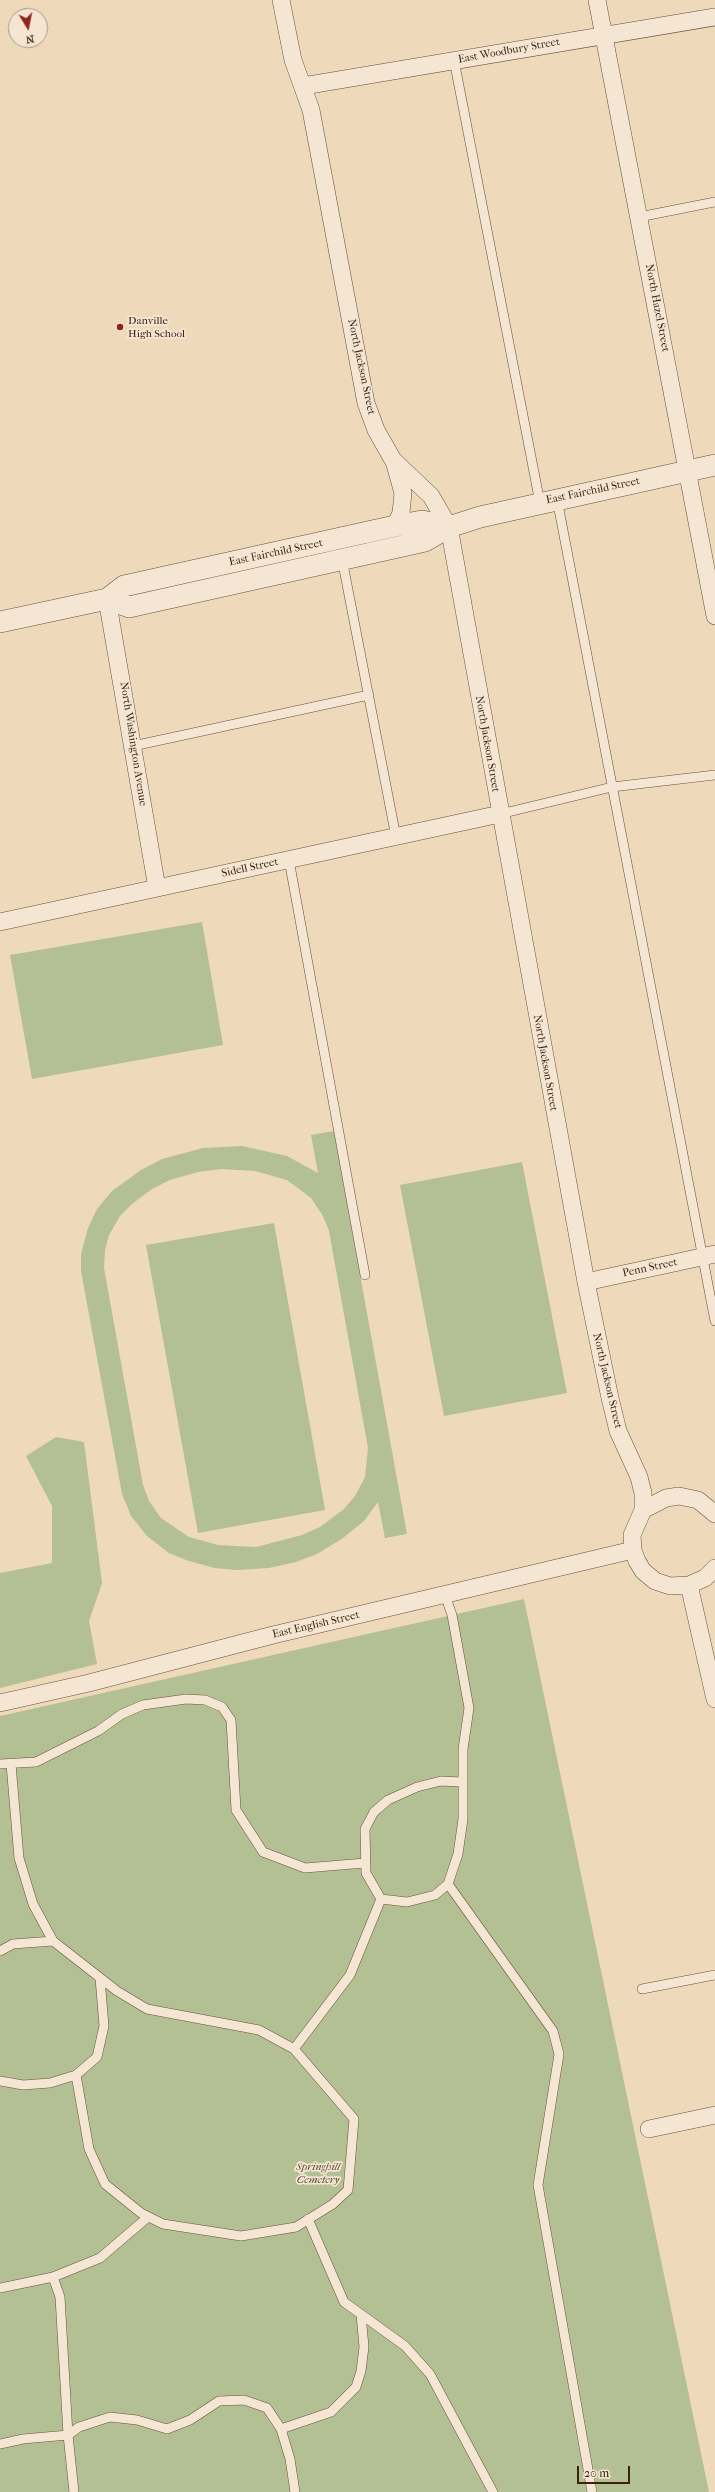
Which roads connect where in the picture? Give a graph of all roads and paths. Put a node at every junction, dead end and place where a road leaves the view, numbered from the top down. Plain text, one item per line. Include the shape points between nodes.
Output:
1 (281, 0) edge
2 (597, 0) edge
3 (715, 17) edge
4 (604, 35) junction
5 (454, 60) junction
6 (303, 86) junction
7 (715, 202) edge
8 (640, 217) junction
9 (393, 460) junction
10 (715, 465) edge
11 (688, 471) junction
12 (548, 501) junction
13 (395, 526) junction
14 (449, 527) junction
15 (342, 559) junction
16 (107, 600) junction
17 (714, 606) edge
18 (0, 622) edge
19 (369, 695) junction
20 (133, 746) junction
21 (715, 775) edge
22 (612, 787) junction
23 (500, 814) junction
24 (396, 837) junction
25 (289, 860) junction
26 (157, 888) junction
27 (0, 922) edge
28 (709, 1256) edge
29 (365, 1275) dead end
30 (586, 1282) junction
31 (715, 1321) edge
32 (643, 1510) junction
33 (715, 1514) edge
34 (633, 1550) junction
35 (715, 1568) edge
36 (689, 1585) junction
37 (445, 1595) junction
38 (715, 1699) edge
39 (0, 1703) edge
40 (0, 1764) edge
41 (11, 1764) junction
42 (462, 1782) junction
43 (365, 1863) junction
44 (448, 1884) junction
45 (381, 1899) junction
46 (53, 1941) junction
47 (0, 1951) edge
48 (715, 1975) edge
49 (100, 1978) junction
50 (642, 1989) dead end
51 (294, 2049) junction
52 (76, 2075) junction
53 (0, 2081) edge
54 (715, 2116) edge
55 (649, 2129) dead end
56 (148, 2216) junction
57 (308, 2219) junction
58 (54, 2276) junction
59 (0, 2288) edge
60 (361, 2315) junction
61 (281, 2429) junction
62 (68, 2435) junction
63 (0, 2444) edge
64 (74, 2492) edge
65 (295, 2492) edge
66 (493, 2492) edge
67 (592, 2492) edge

1 - 6 street, North Jackson Street via 293,60
2 - 4 street, North Hazel Street
3 - 4 street, East Woodbury Street
4 - 5 street, East Woodbury Street
4 - 8 street, North Hazel Street
5 - 6 street, East Woodbury Street
5 - 12 lane
6 - 9 street, North Jackson Street via 311,110 366,403 376,430
7 - 8 lane
8 - 11 street, North Hazel Street
9 - 13 street via 403,493 401,513
9 - 14 street, North Jackson Street via 431,496
10 - 11 street, East Fairchild Street
11 - 12 street, East Fairchild Street
11 - 17 street, North Hazel Street
12 - 14 street, East Fairchild Street
12 - 22 lane
13 - 14 street, East Fairchild Street via 422,520
13 - 16 street, East Fairchild Street via 124,586
14 - 15 street, East Fairchild Street via 425,541
14 - 23 street, North Jackson Street
15 - 16 street, East Fairchild Street via 129,606
15 - 19 lane
16 - 18 street, East Fairchild Street
16 - 20 street, North Washington Avenue
19 - 20 lane
19 - 24 lane
20 - 26 street, North Washington Avenue
21 - 22 lane
22 - 23 lane
22 - 28 lane
23 - 24 street, Sidell Street
23 - 30 street, North Jackson Street
24 - 25 street, Sidell Street
25 - 26 street, Sidell Street
25 - 29 lane
26 - 27 street, Sidell Street
28 - 30 street, Penn Street
28 - 31 lane
30 - 32 street, North Jackson Street via 618,1431 639,1477 643,1493
32 - 33 street via 661,1500 679,1496 698,1500
32 - 34 street via 632,1535
34 - 36 street via 643,1571 655,1581 670,1586
34 - 37 street, East English Street
35 - 36 street via 705,1578
36 - 38 street
37 - 39 street, East English Street
37 - 42 lane via 452,1615 469,1708 463,1748
40 - 41 lane
41 - 43 lane via 36,1762 98,1731 122,1714 144,1705 186,1699 204,1700 222,1707 231,1720 236,1810 263,1852 304,1868
41 - 46 lane via 19,1858 33,1904
42 - 43 lane via 441,1781 416,1787 388,1800 374,1812 365,1829
42 - 44 lane via 463,1819 454,1870
43 - 45 lane via 366,1873
44 - 45 lane via 435,1895 407,1902
44 - 67 lane via 553,2031 559,2054 538,2185
45 - 51 lane via 350,1975
46 - 47 lane via 13,1944
46 - 49 lane
48 - 50 lane
49 - 51 lane via 147,2009 259,2030
49 - 52 lane via 103,2039 97,2057
51 - 57 lane via 354,2119 348,2190 333,2204
52 - 53 lane via 50,2083 22,2085
52 - 56 lane via 89,2150 105,2184
54 - 55 street
56 - 57 lane via 163,2224 241,2236 296,2227
56 - 58 lane via 100,2258
57 - 60 lane via 344,2302
58 - 59 lane
58 - 62 lane via 60,2297
60 - 61 lane via 364,2347 356,2387 331,2412
60 - 66 lane via 406,2346 430,2374
61 - 62 lane via 267,2408 244,2400 219,2401 190,2420 167,2429 137,2420 110,2417 79,2427
61 - 65 lane via 290,2458
62 - 63 lane
62 - 64 lane

